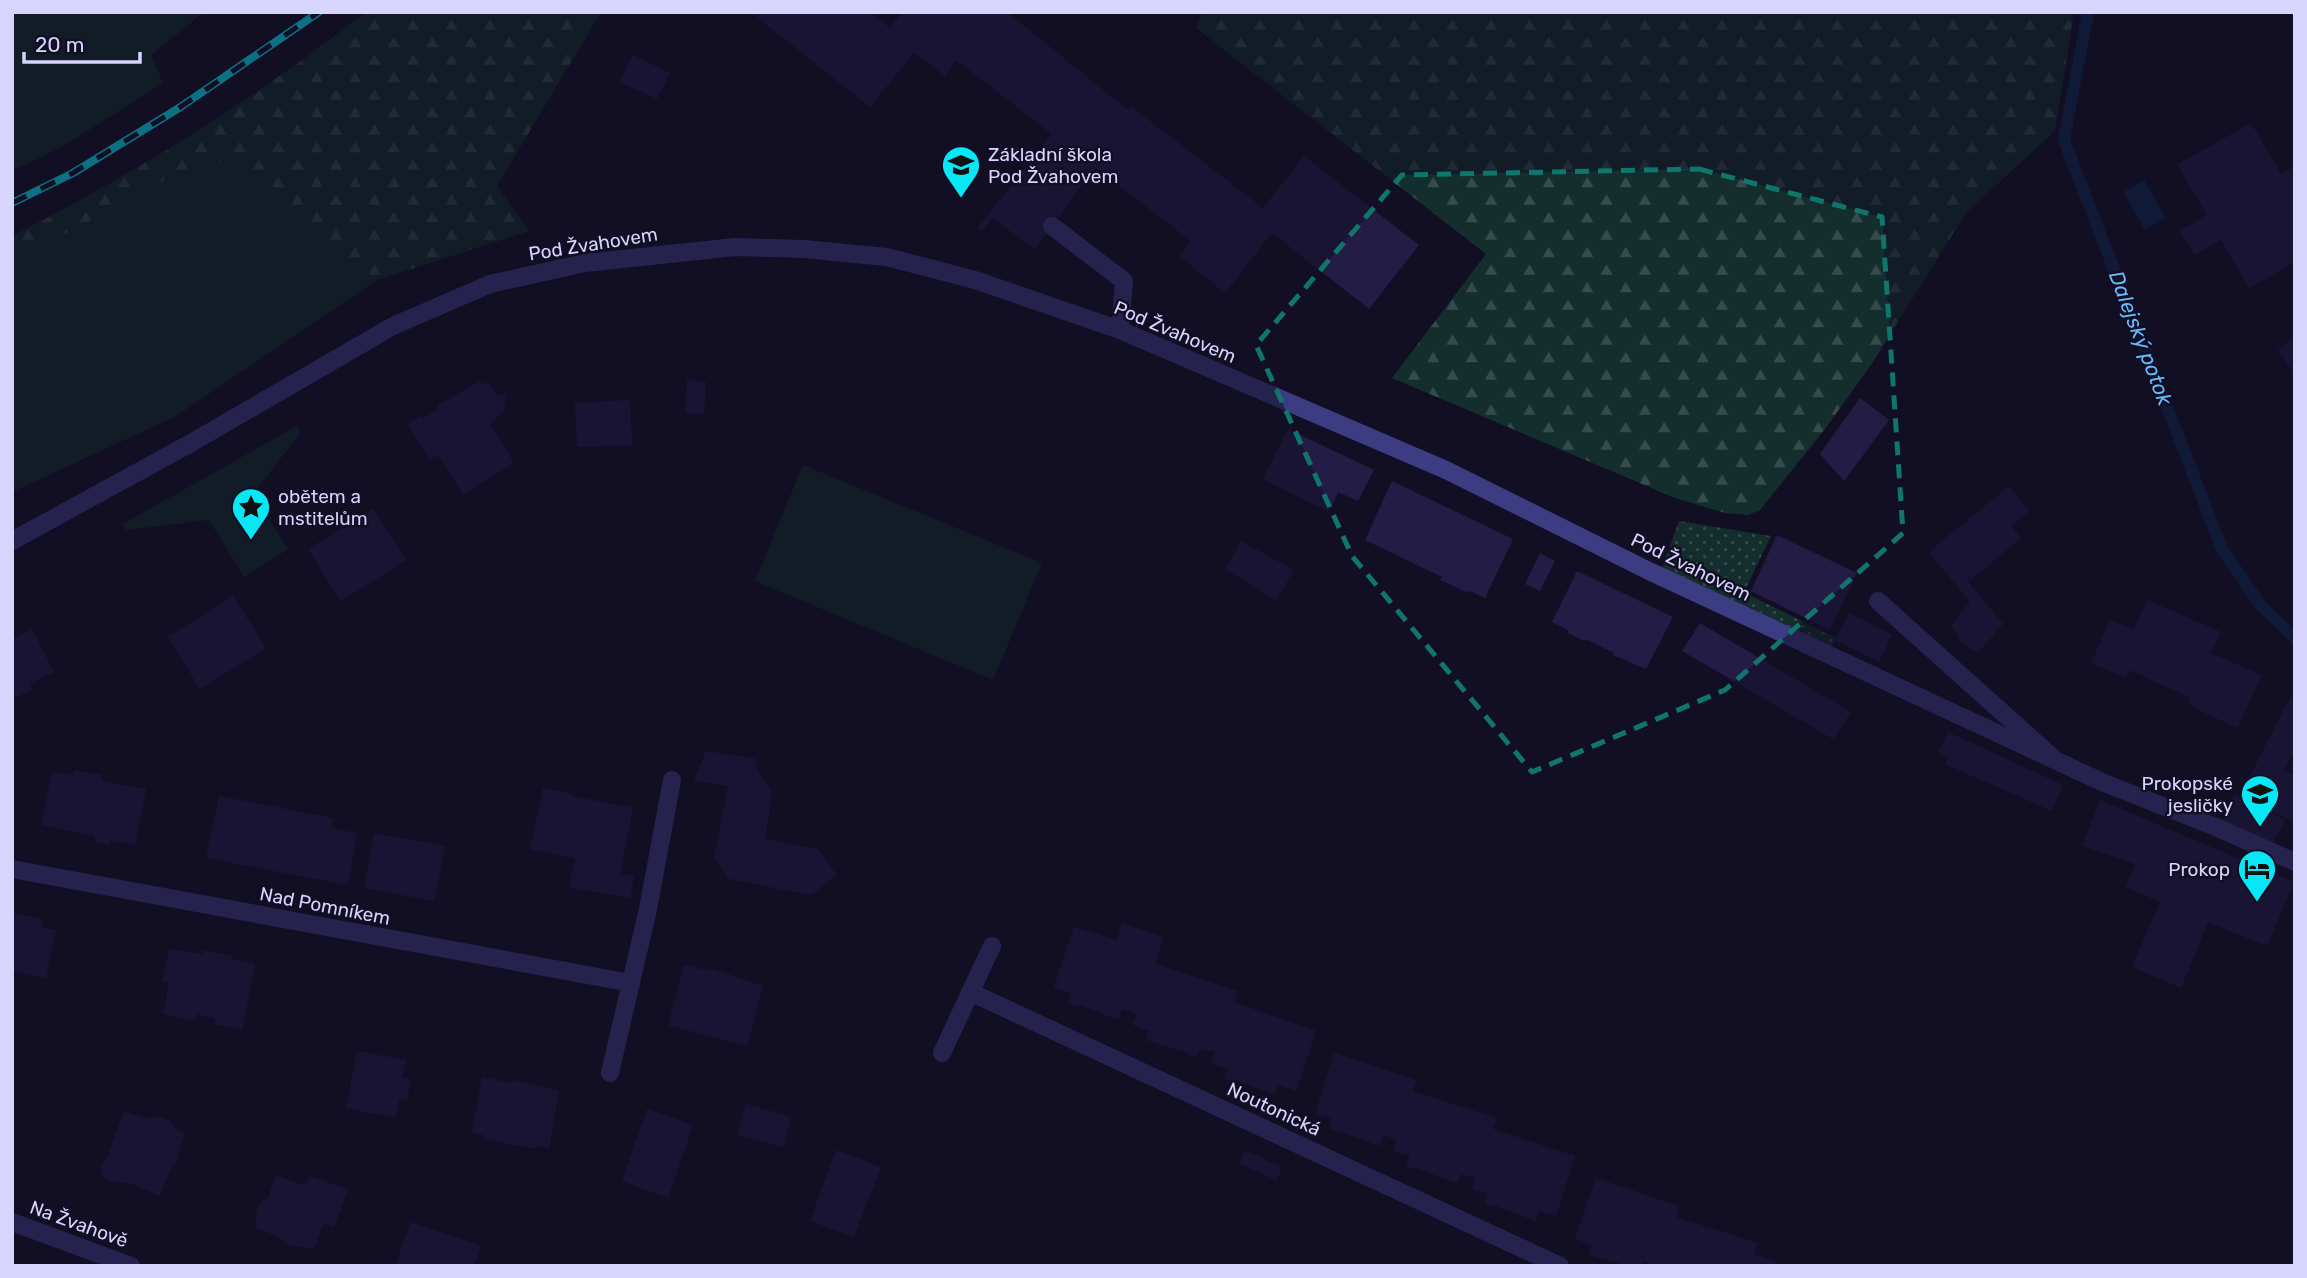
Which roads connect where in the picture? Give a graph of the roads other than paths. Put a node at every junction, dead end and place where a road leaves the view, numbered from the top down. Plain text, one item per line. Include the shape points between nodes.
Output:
1 (1052, 226) dead end
2 (1120, 330) junction
3 (12, 541) edge
4 (1878, 601) dead end
5 (2056, 761) junction
6 (672, 780) dead end
7 (2295, 862) edge
8 (12, 869) edge
9 (992, 946) dead end
10 (631, 983) junction
11 (970, 992) junction
12 (942, 1053) dead end
13 (610, 1073) dead end
14 (12, 1222) edge
15 (131, 1266) edge
16 (1560, 1266) edge

1 - 2 street via 1124,281
2 - 3 street, Pod Žvahovem via 975,280 887,257 735,247 585,263 490,284 393,326
2 - 5 street, Pod Žvahovem via 1446,471
4 - 5 street
5 - 7 street, Pod Žvahovem
6 - 10 street
8 - 10 street, Nad Pomníkem
9 - 11 street
10 - 13 street
11 - 12 street
11 - 16 street, Noutonická
14 - 15 street, Na Žvahově

